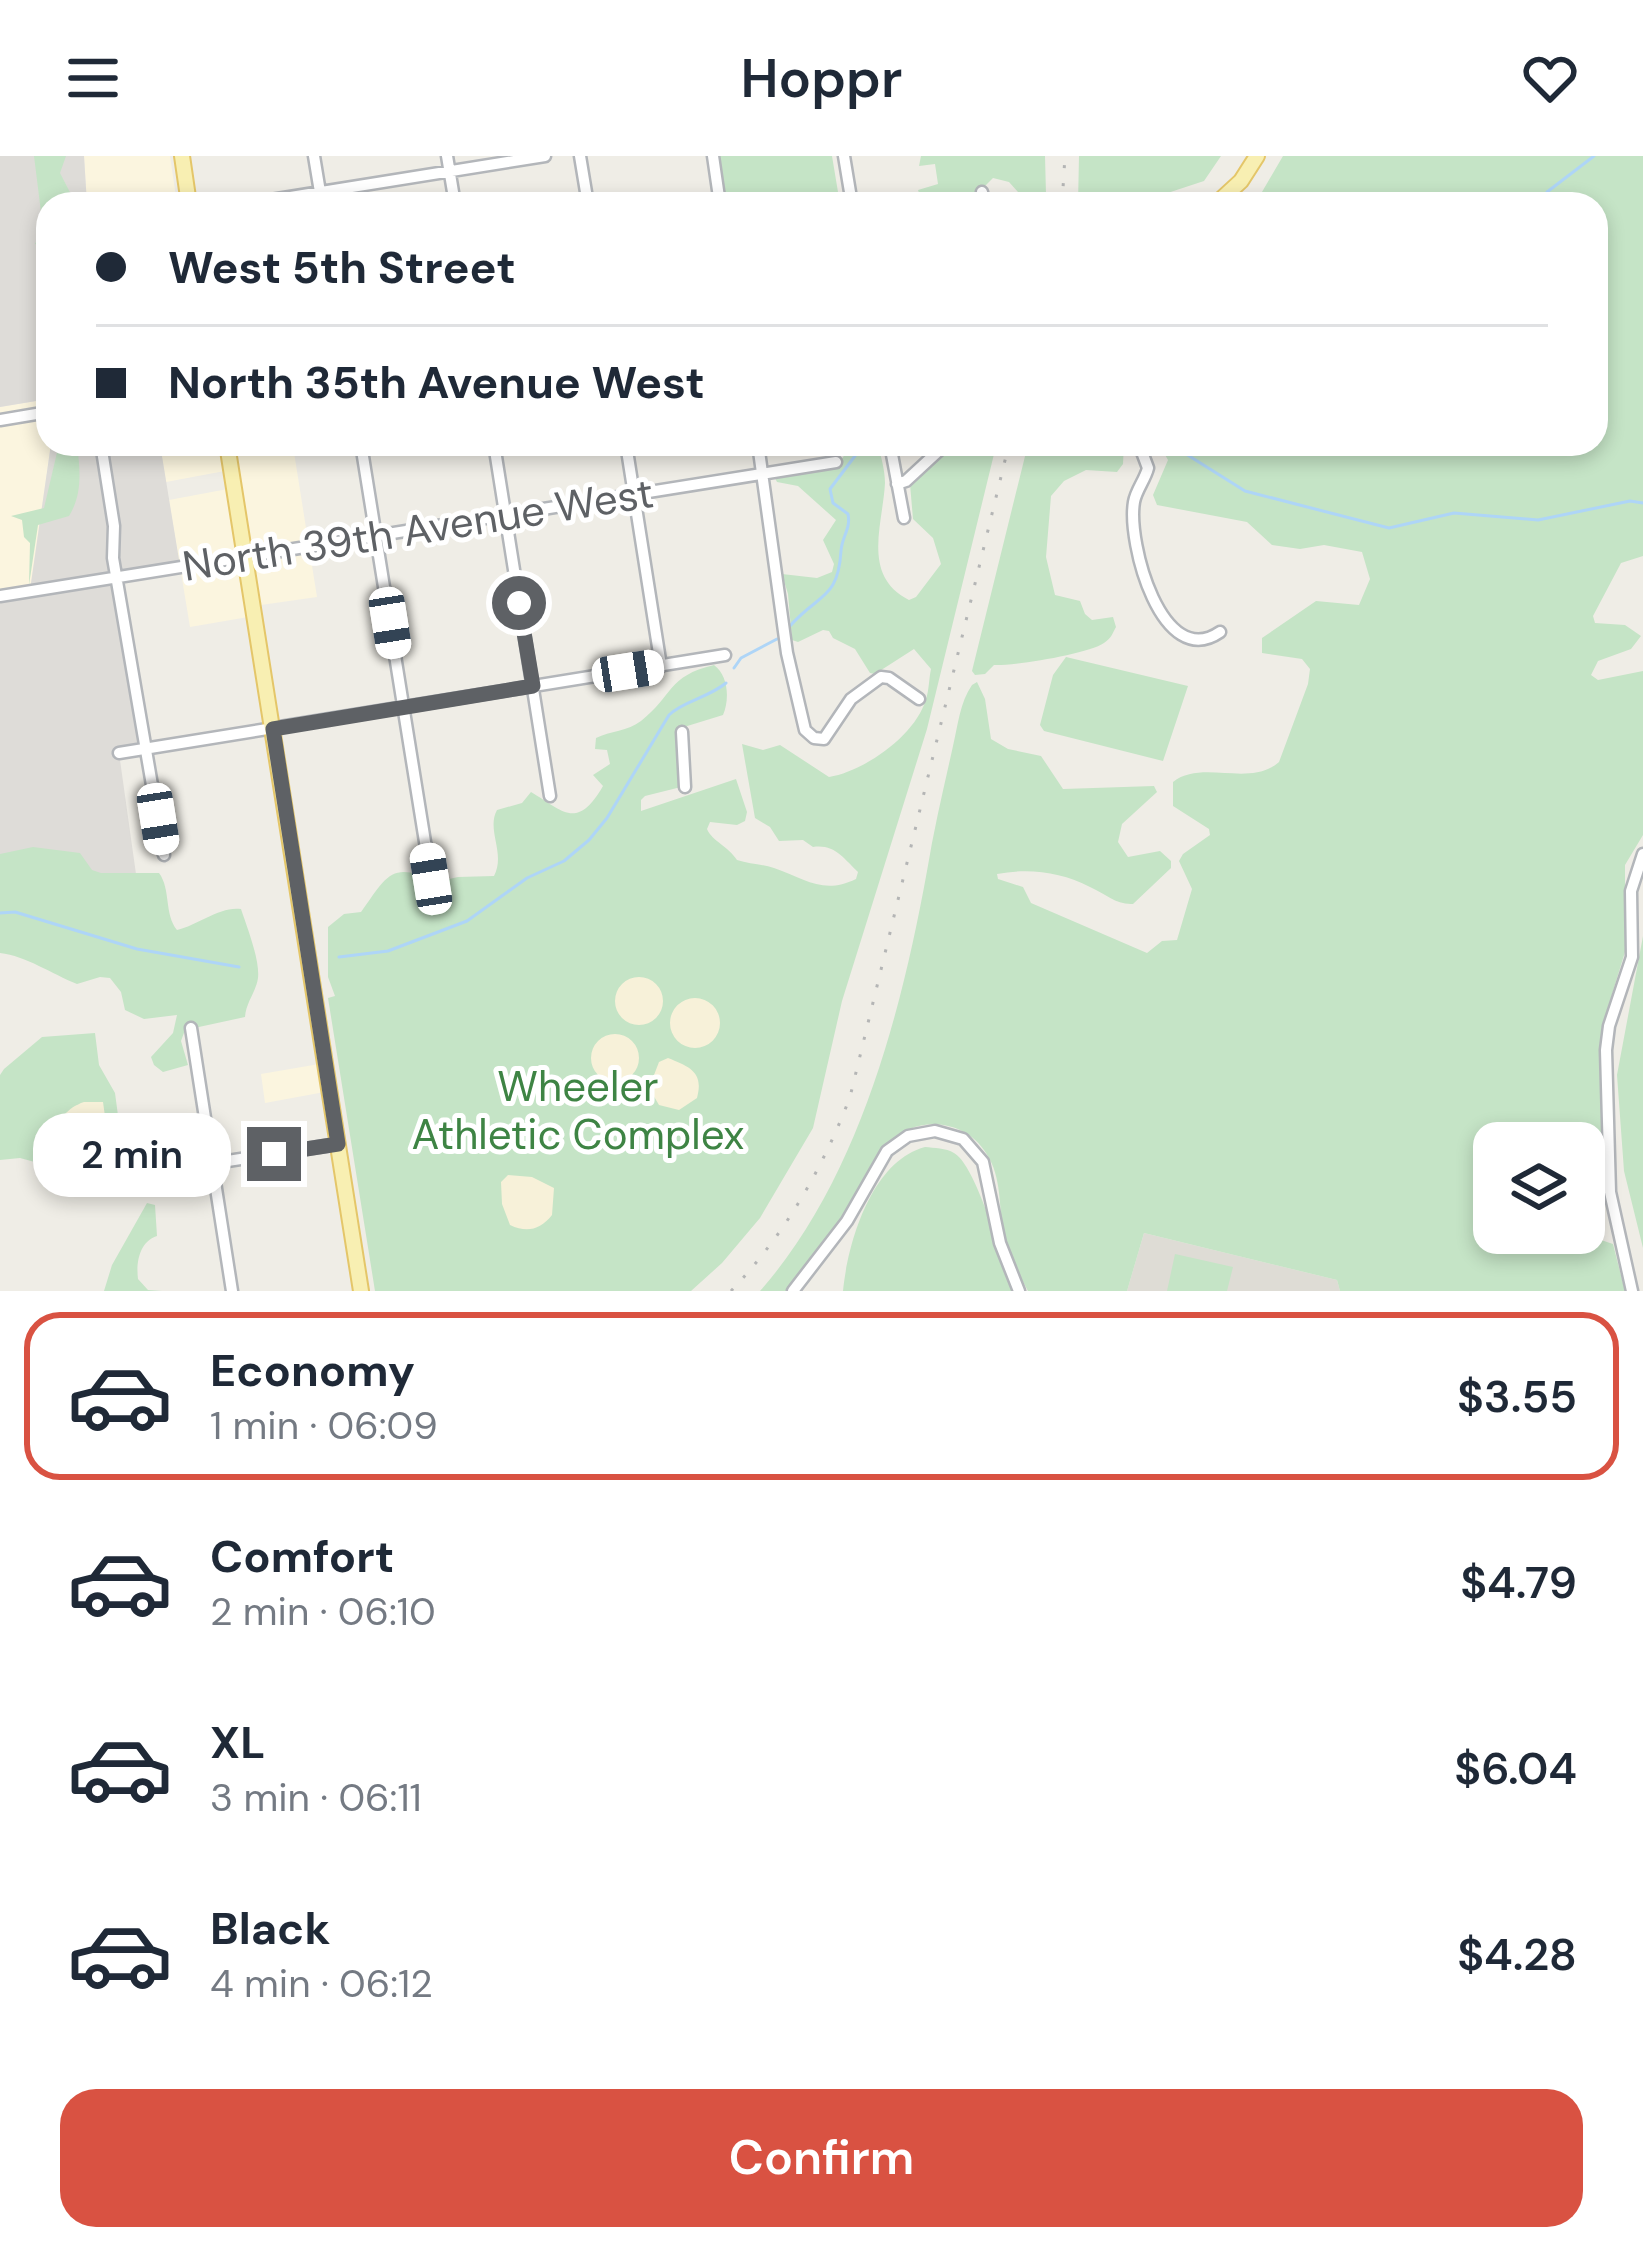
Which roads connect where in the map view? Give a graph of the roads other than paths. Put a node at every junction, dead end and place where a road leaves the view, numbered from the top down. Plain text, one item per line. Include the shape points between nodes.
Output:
1 (182, 156) edge
2 (314, 156) edge
3 (448, 156) edge
4 (544, 156) edge
5 (580, 156) edge
6 (713, 156) edge
7 (844, 156) edge
8 (1257, 156) edge
9 (450, 171) junction
10 (188, 192) edge
11 (320, 192) edge
12 (350, 192) edge
13 (453, 192) edge
14 (586, 192) edge
15 (718, 192) edge
16 (850, 192) edge
17 (1229, 192) edge
18 (36, 414) edge
19 (0, 420) edge
20 (103, 456) edge
21 (229, 456) edge
22 (363, 456) edge
23 (496, 456) edge
24 (628, 456) edge
25 (760, 456) edge
26 (892, 456) edge
27 (931, 456) edge
28 (1144, 456) edge
29 (836, 462) dead end
30 (763, 474) junction
31 (897, 484) junction
32 (634, 494) junction
33 (505, 516) junction
34 (904, 518) dead end
35 (376, 536) junction
36 (244, 556) junction
37 (116, 578) junction
38 (0, 596) edge
39 (1220, 632) dead end
40 (725, 655) dead end
41 (661, 666) junction
42 (533, 686) junction
43 (919, 699) dead end
44 (404, 708) junction
45 (273, 729) junction
46 (682, 732) dead end
47 (147, 749) junction
48 (119, 753) dead end
49 (685, 787) dead end
50 (550, 796) dead end
51 (164, 854) dead end
52 (1643, 854) edge
53 (431, 879) dead end
54 (191, 1028) dead end
55 (338, 1144) junction
56 (212, 1163) junction
57 (163, 1171) dead end
58 (232, 1291) edge
59 (361, 1291) edge
60 (794, 1291) edge
61 (1019, 1291) edge
62 (1632, 1291) edge

1 - 10 main road
2 - 11 street
3 - 9 street
4 - 9 street
5 - 14 street
6 - 15 street
7 - 16 street
8 - 17 main road
9 - 12 street
9 - 13 street
18 - 19 street
20 - 37 street
21 - 36 main road
22 - 35 street
23 - 33 street
24 - 32 street
25 - 30 street
26 - 31 street
27 - 31 street
28 - 39 street via 1136,535 1161,614 1189,640
29 - 30 street, North 39th Avenue West
30 - 32 street, North 39th Avenue West
30 - 43 street via 803,726 824,739 873,680 889,678
31 - 34 street
32 - 33 street, North 39th Avenue West
32 - 41 street
33 - 35 street, North 39th Avenue West
33 - 42 street
35 - 36 street, North 39th Avenue West
35 - 44 street
36 - 37 street, North 39th Avenue West
36 - 45 main road
37 - 38 street, North 39th Avenue West
37 - 47 street
40 - 41 street
41 - 42 street
42 - 44 street
42 - 50 street
44 - 45 street
44 - 53 street
45 - 47 street
45 - 55 main road
46 - 49 street
47 - 48 street
47 - 51 street
52 - 62 street via 1631,891 1632,956 1606,1050 1610,1192
54 - 56 street
55 - 56 street
55 - 59 main road
56 - 57 street
56 - 58 street
60 - 61 street via 887,1151 935,1131 963,1139 983,1162

